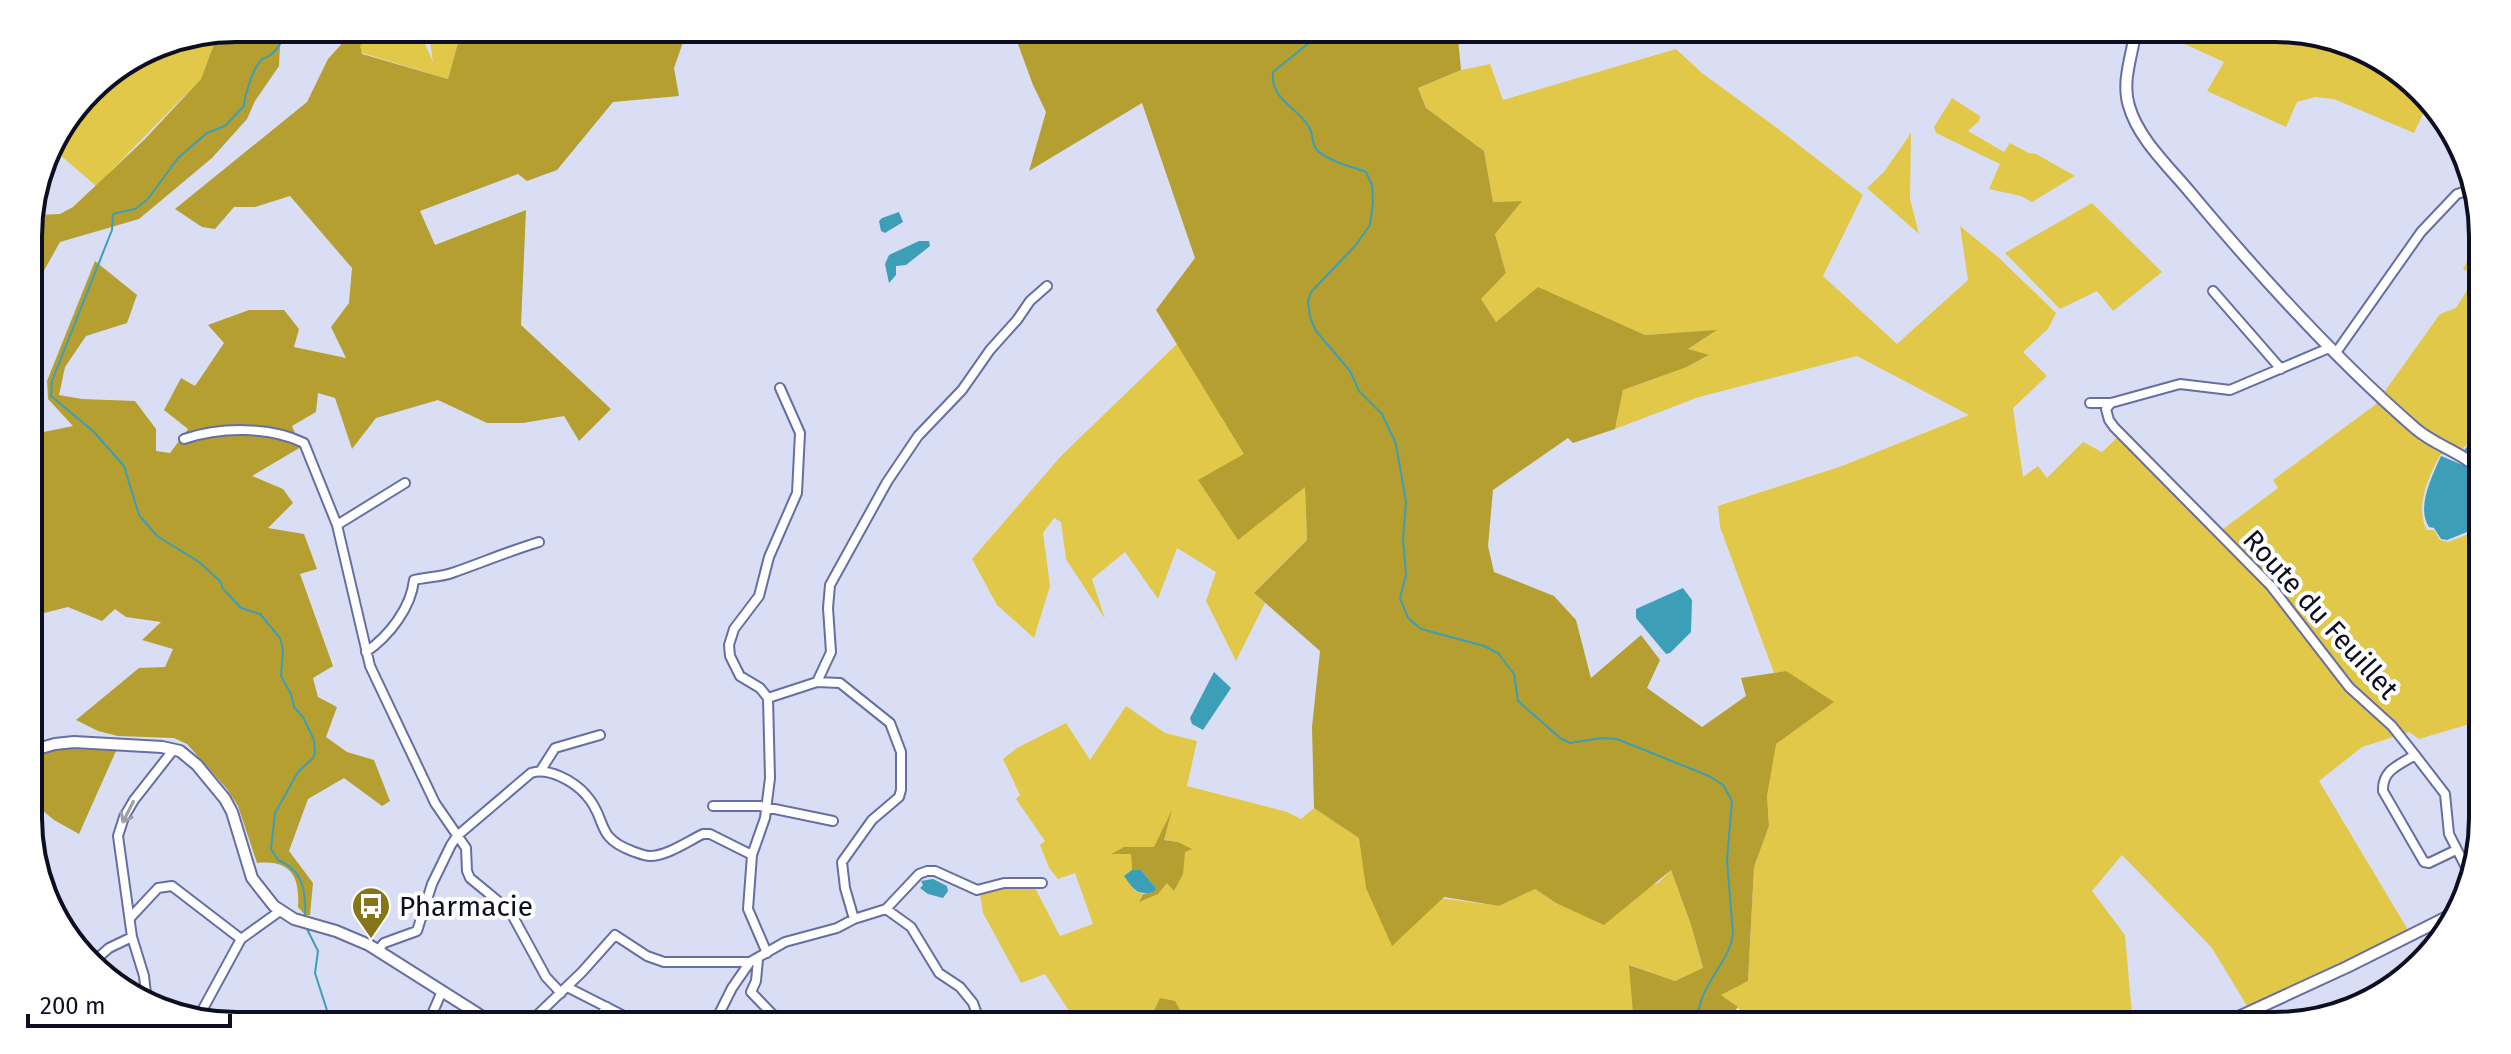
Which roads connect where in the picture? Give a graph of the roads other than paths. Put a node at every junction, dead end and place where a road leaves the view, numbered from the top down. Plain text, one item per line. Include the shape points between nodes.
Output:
1 (2134, 42) edge
2 (2463, 192) edge
3 (1047, 286) dead end
4 (2213, 291) dead end
5 (2332, 351) junction
6 (2281, 369) junction
7 (780, 388) dead end
8 (2111, 403) junction
9 (2109, 420) junction
10 (184, 439) dead end
11 (2469, 462) edge
12 (405, 483) dead end
13 (337, 525) junction
14 (539, 542) dead end
15 (366, 652) junction
16 (817, 682) junction
17 (768, 698) junction
18 (600, 735) dead end
19 (42, 748) edge
20 (174, 749) junction
21 (2415, 755) junction
22 (541, 770) junction
23 (713, 806) dead end
24 (767, 807) junction
25 (833, 821) dead end
26 (457, 836) junction
27 (2456, 850) junction
28 (752, 855) junction
29 (2463, 863) edge
30 (1042, 883) dead end
31 (886, 909) junction
32 (280, 911) junction
33 (131, 917) junction
34 (854, 919) junction
35 (2439, 921) edge
36 (132, 937) junction
37 (241, 939) junction
38 (378, 950) junction
39 (767, 953) junction
40 (100, 956) edge
41 (754, 961) junction
42 (145, 989) edge
43 (564, 990) junction
44 (442, 991) junction
45 (607, 1007) junction
46 (203, 1009) edge
47 (433, 1012) edge
48 (475, 1012) edge
49 (543, 1012) edge
50 (603, 1012) edge
51 (617, 1012) edge
52 (720, 1012) edge
53 (770, 1012) edge
54 (976, 1012) edge
55 (2249, 1012) edge

1 - 5 street via 2127,86 2134,120 2201,205
2 - 5 street via 2421,232
3 - 16 street via 918,436 887,482 830,585 831,652
4 - 6 street
5 - 6 street
5 - 11 street via 2420,433
6 - 8 street via 2230,390 2170,385
7 - 17 street via 800,433 797,493 769,557 759,596 734,629 729,645 740,676
8 - 9 street via 2106,409
8 - 9 street via 2090,403
9 - 21 street, Route du Feuillet via 2271,586 2349,687
10 - 13 street via 237,430 280,434 304,443
12 - 13 street
13 - 15 street
14 - 15 street via 449,575 414,580 412,598
15 - 26 street via 435,803
16 - 17 street
16 - 34 street via 840,683 887,719 901,752 899,797 872,820 842,862
17 - 24 street
18 - 22 street via 555,748
19 - 20 street via 74,742
20 - 32 street via 197,765 225,799 252,878
20 -> 33 street via 134,800 118,836
21 - 27 street, Route du Feuillet via 2445,794
21 - 27 street via 2386,773 2383,791 2424,862
22 - 26 street
22 - 28 street via 555,773 586,795 615,845 655,856 710,834
23 - 24 street
24 - 25 street
24 - 28 street
26 - 38 street via 432,884 417,931
26 - 43 street via 466,848 470,878 510,911 546,977
27 - 29 street, Route du Feuillet
28 - 39 street via 748,909
30 - 31 street via 1004,883 977,890 927,871
31 - 34 street
31 - 54 street via 911,927 939,973 960,987
32 - 37 street
32 - 38 street
33 - 36 street
33 - 37 street via 167,885
34 - 39 street
35 - 55 street
36 - 40 street
36 - 42 street
37 - 46 street
38 - 44 street
39 - 41 street
41 - 43 street via 664,962 615,935
41 - 52 street
41 - 53 street via 751,992
43 - 45 street
43 - 49 street
44 - 47 street
44 - 48 street
45 - 50 street
45 - 51 street

